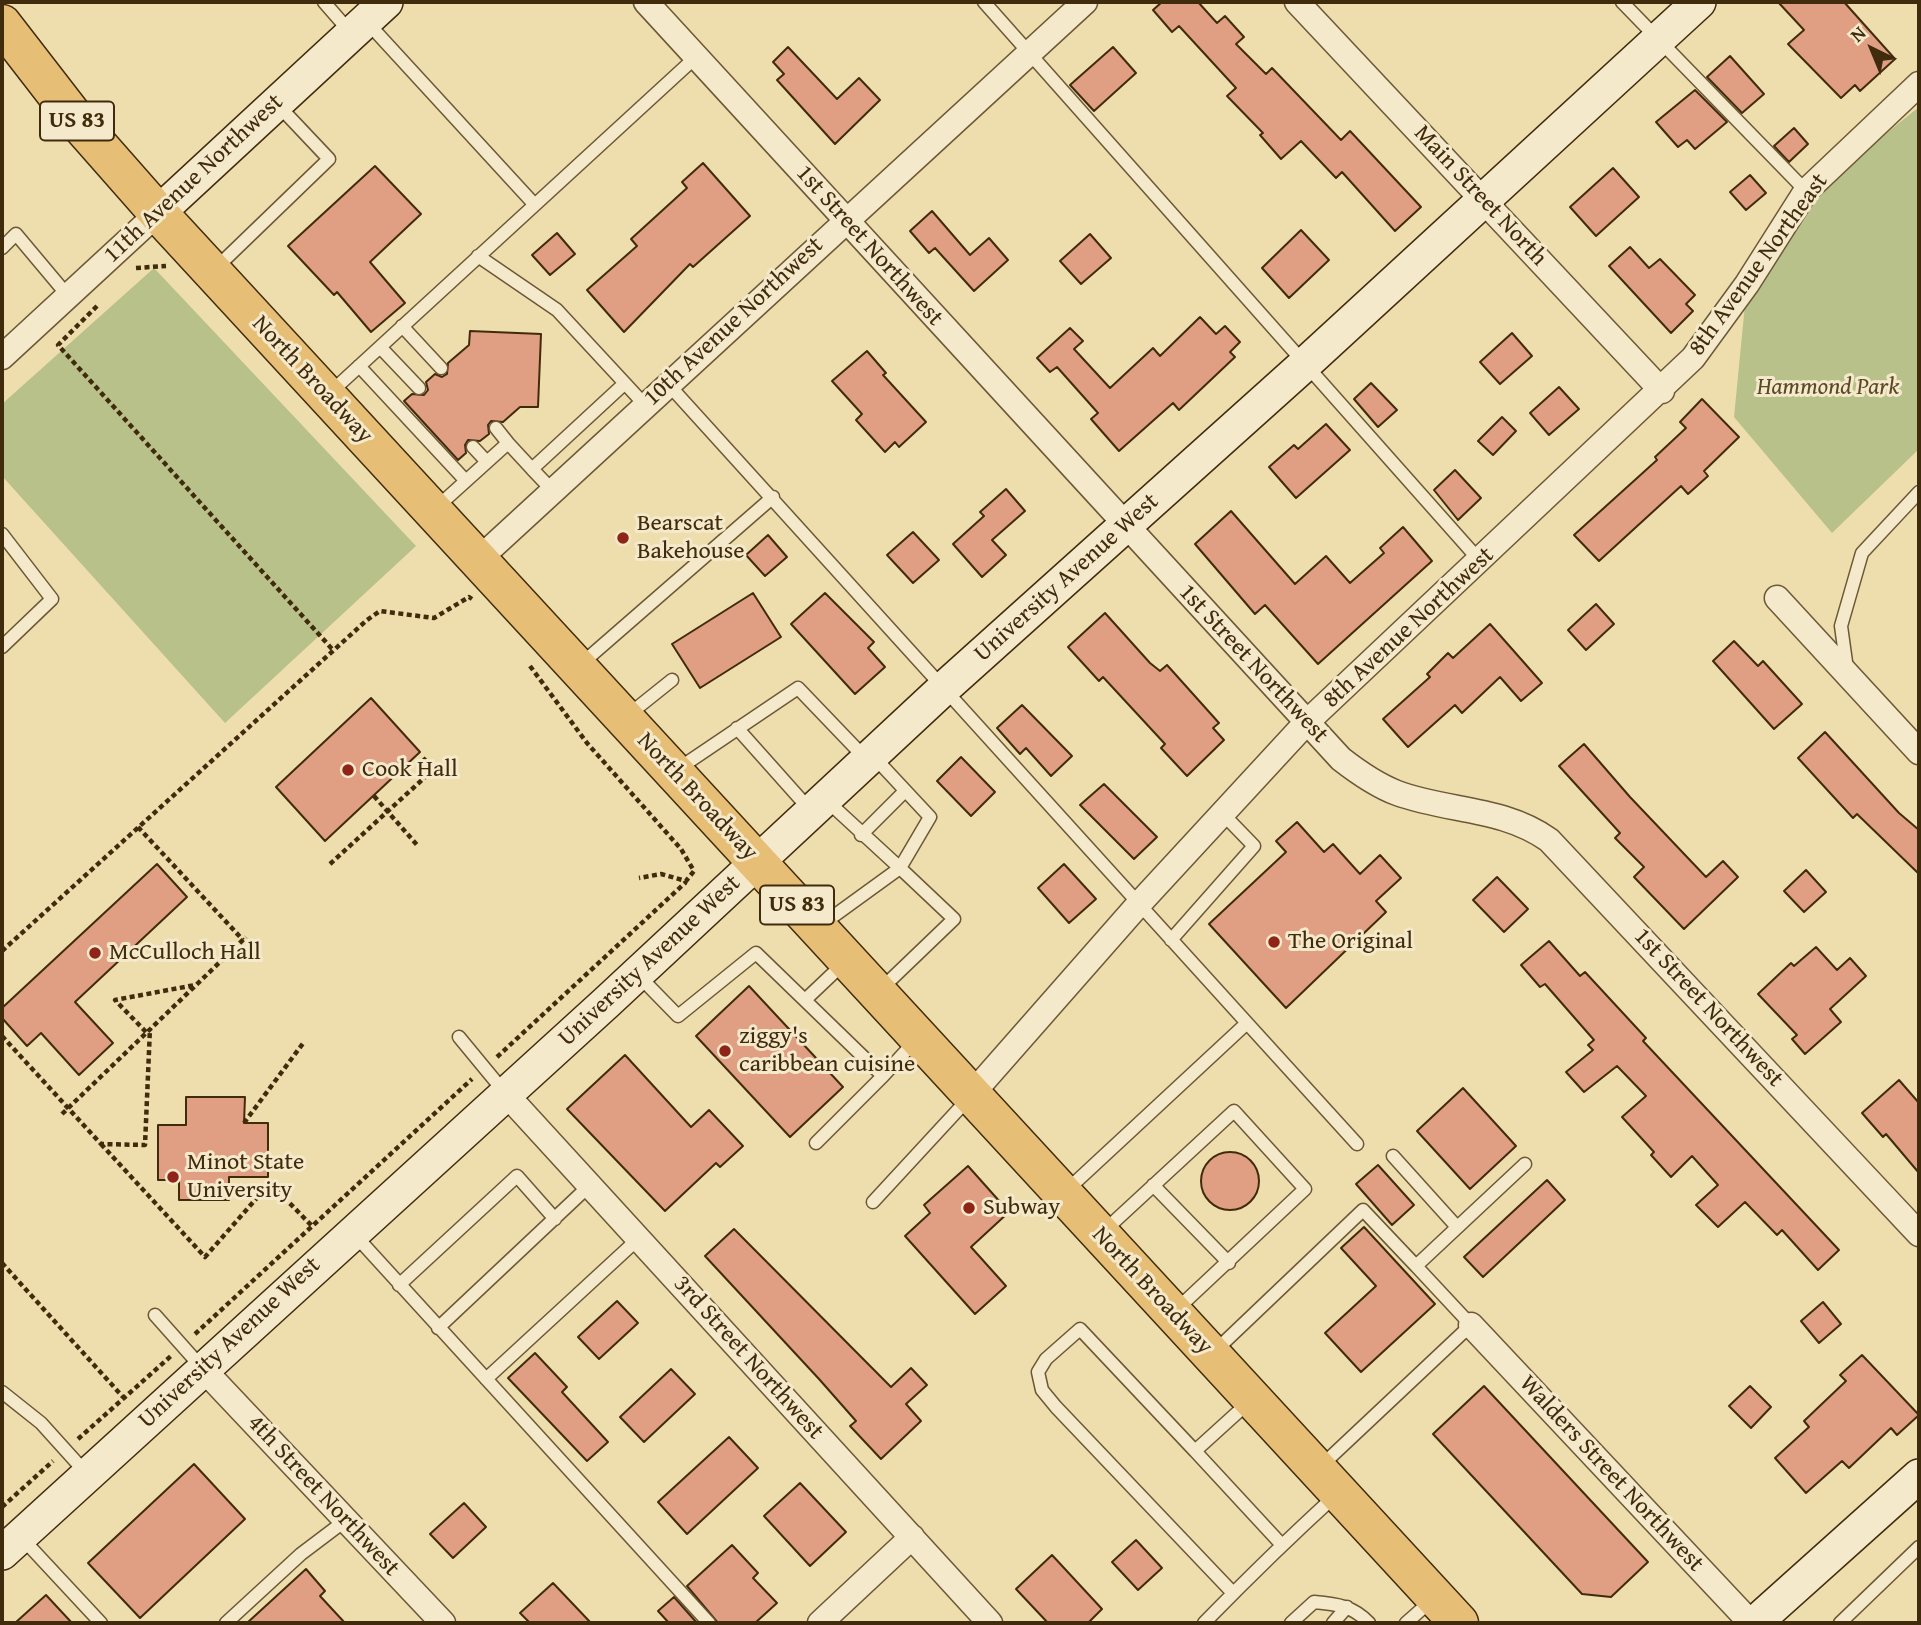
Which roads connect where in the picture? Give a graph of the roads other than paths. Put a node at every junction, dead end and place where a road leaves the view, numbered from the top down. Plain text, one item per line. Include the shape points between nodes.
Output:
1 (324, 2) edge
2 (646, 2) edge
3 (984, 2) edge
4 (1085, 2) edge
5 (1297, 2) edge
6 (1622, 2) edge
7 (1699, 2) edge
8 (368, 19) edge
9 (2, 24) edge
10 (1658, 40) junction
11 (1029, 52) junction
12 (697, 56) junction
13 (1919, 84) edge
14 (276, 104) junction
15 (1806, 191) junction
16 (1483, 200) junction
17 (534, 204) junction
18 (158, 213) junction
19 (845, 219) junction
20 (2, 248) edge
21 (478, 256) junction
22 (212, 272) junction
23 (68, 296) junction
24 (402, 326) junction
25 (380, 347) junction
26 (2, 357) edge
27 (359, 366) junction
28 (1303, 366) junction
29 (441, 368) dead end
30 (624, 384) junction
31 (668, 384) junction
32 (419, 388) dead end
33 (1662, 391) junction
34 (327, 396) junction
35 (645, 405) junction
36 (496, 428) dead end
37 (508, 443) junction
38 (473, 447) dead end
39 (487, 462) junction
40 (532, 469) junction
41 (465, 480) junction
42 (553, 491) junction
43 (1919, 492) edge
44 (773, 497) junction
45 (433, 511) junction
46 (1125, 526) junction
47 (2, 534) edge
48 (1480, 561) junction
49 (469, 573) junction
50 (1777, 598) dead end
51 (2, 647) edge
52 (577, 667) junction
53 (1847, 674) junction
54 (672, 680) dead end
55 (942, 690) junction
56 (624, 719) junction
57 (1306, 723) junction
58 (737, 728) junction
59 (1919, 752) edge
60 (870, 758) junction
61 (673, 772) junction
62 (905, 790) junction
63 (818, 805) junction
64 (1222, 813) junction
65 (861, 835) junction
66 (757, 862) junction
67 (901, 868) junction
68 (1138, 905) junction
69 (818, 928) junction
70 (1171, 940) junction
71 (847, 960) junction
72 (637, 974) junction
73 (877, 992) junction
74 (805, 1000) junction
75 (1247, 1023) junction
76 (459, 1037) dead end
77 (918, 1037) junction
78 (883, 1076) junction
79 (506, 1094) junction
80 (971, 1095) junction
81 (816, 1143) dead end
82 (1357, 1144) dead end
83 (1393, 1156) dead end
84 (1525, 1164) dead end
85 (590, 1185) junction
86 (1153, 1185) junction
87 (1063, 1194) junction
88 (873, 1202) dead end
89 (555, 1219) junction
90 (1457, 1227) junction
91 (351, 1232) junction
92 (1100, 1234) junction
93 (1919, 1234) edge
94 (638, 1239) junction
95 (1229, 1263) junction
96 (1416, 1266) junction
97 (399, 1285) junction
98 (1173, 1313) junction
99 (155, 1315) dead end
100 (1471, 1325) junction
101 (439, 1328) junction
102 (1211, 1355) junction
103 (192, 1357) junction
104 (486, 1379) junction
105 (2, 1392) edge
106 (1252, 1399) junction
107 (1195, 1451) junction
108 (76, 1462) junction
109 (1919, 1476) edge
110 (1328, 1481) junction
111 (346, 1520) junction
112 (912, 1537) junction
113 (11, 1544) edge
114 (1281, 1544) junction
115 (1919, 1547) edge
116 (1233, 1593) junction
117 (1347, 1607) junction
118 (1447, 1610) edge
119 (101, 1623) edge
120 (226, 1623) edge
121 (443, 1623) edge
122 (709, 1623) edge
123 (820, 1623) edge
124 (990, 1623) edge
125 (1203, 1623) edge
126 (1291, 1623) edge
127 (1333, 1623) edge
128 (1369, 1623) edge
129 (1406, 1623) edge
130 (1753, 1623) edge
131 (1840, 1623) edge

1 - 8 lane
2 - 12 street, 1st Street Northwest
3 - 11 lane
4 - 11 street, 10th Avenue Northwest
5 - 16 street, Main Street North
6 - 10 lane
7 - 10 street, University Avenue West
8 - 14 street, 11th Avenue Northwest
8 - 17 lane
9 - 18 main road, North Broadway / US 83 via 77,121
10 - 15 lane
10 - 16 street, University Avenue West
11 - 19 street, 10th Avenue Northwest
11 - 28 lane
12 - 17 lane
12 - 19 street, 1st Street Northwest
13 - 15 street, 8th Avenue Northeast
14 - 18 street, 11th Avenue Northwest
14 - 22 lane via 329,159
15 - 33 street, 8th Avenue Northeast via 1709,339
16 - 28 street, University Avenue West
16 - 33 street, Main Street North
17 - 21 lane
18 - 22 main road, North Broadway / US 83
18 - 23 street, 11th Avenue Northwest
19 - 31 street, 10th Avenue Northwest
19 - 46 street, 1st Street Northwest
20 - 23 lane via 16,234
21 - 24 lane
21 - 30 lane via 556,310
22 - 34 main road, North Broadway / US 83
23 - 26 street, 11th Avenue Northwest
24 - 25 lane
24 - 29 lane
25 - 27 lane
25 - 32 lane
27 - 34 lane
27 - 41 lane
28 - 46 street, University Avenue West
28 - 48 lane
30 - 35 lane
30 - 40 lane
31 - 35 street, 10th Avenue Northwest
31 - 44 lane
33 - 48 street, 8th Avenue Northwest
34 - 45 main road, North Broadway / US 83
35 - 42 street, 10th Avenue Northwest
36 - 37 lane
37 - 39 lane
37 - 40 lane
38 - 39 lane
39 - 41 lane
40 - 42 lane
41 - 45 lane
42 - 49 street, 10th Avenue Northwest
43 - 53 lane via 1862,553 1841,626
44 - 52 lane
44 - 55 lane
45 - 49 main road, North Broadway / US 83
46 - 55 street, University Avenue West
46 - 57 street, 1st Street Northwest
47 - 51 lane via 52,599
48 - 57 street, 8th Avenue Northwest
49 - 52 main road, North Broadway / US 83
50 - 53 street
52 - 56 main road, North Broadway / US 83
53 - 59 street
54 - 56 lane
55 - 60 street, University Avenue West
55 - 68 lane
56 - 61 main road, North Broadway / US 83
57 - 64 street, 8th Avenue Northwest
57 - 93 street, 1st Street Northwest via 1342,759 1377,784 1409,796 1504,816 1549,840
58 - 60 lane via 798,688
58 - 61 lane
58 - 63 lane
60 - 62 lane
60 - 63 street, University Avenue West
61 - 66 main road, North Broadway / US 83
62 - 65 lane
62 - 67 lane via 930,817
63 - 65 lane
63 - 66 street, University Avenue West
64 - 68 street, 8th Avenue Northwest
64 - 70 lane via 1254,846
65 - 67 lane
66 - 69 main road, North Broadway / US 83
66 - 72 street, University Avenue West
67 - 69 lane
67 - 73 lane via 954,919
68 - 70 lane
68 - 80 street, 8th Avenue Northwest
69 - 71 main road, North Broadway / US 83
70 - 75 lane
71 - 73 main road, North Broadway / US 83
71 - 74 lane
72 - 74 lane via 678,1016 756,953
72 - 79 street, University Avenue West
73 - 77 main road, North Broadway / US 83
74 - 78 lane
75 - 82 lane
75 - 87 lane
76 - 79 lane
77 - 78 lane
77 - 80 main road, North Broadway / US 83
78 - 81 lane
79 - 85 street, 3rd Street Northwest
79 - 91 street, University Avenue West
80 - 87 main road, North Broadway / US 83
80 - 88 lane
83 - 90 lane
84 - 90 lane
85 - 89 lane
85 - 94 street, 3rd Street Northwest
86 - 92 lane
86 - 95 lane
86 - 95 lane via 1234,1111 1305,1189
87 - 92 main road, North Broadway / US 83
89 - 97 lane via 517,1176
89 - 101 lane
90 - 96 lane
91 - 97 lane
91 - 103 street, University Avenue West
92 - 98 main road, North Broadway / US 83
94 - 104 lane
94 - 112 street, 3rd Street Northwest
95 - 98 lane
96 - 100 lane
96 - 102 lane via 1363,1210
97 - 101 lane
98 - 102 main road, North Broadway / US 83
99 - 103 lane
100 - 110 lane
100 - 130 street, Walders Street Northwest
101 - 104 lane
102 - 106 main road, North Broadway / US 83
103 - 108 street, University Avenue West
103 - 111 street, 4th Street Northwest
104 - 122 lane
105 - 108 lane via 41,1423
106 - 107 lane
106 - 110 main road, North Broadway / US 83
107 - 114 lane
107 - 116 lane via 1080,1329 1038,1372 1042,1390
108 - 113 street, University Avenue West
109 - 130 street
110 - 114 lane
110 - 118 main road, North Broadway / US 83
111 - 120 lane via 301,1554
111 - 121 street, 4th Street Northwest
112 - 123 street
112 - 124 street, 3rd Street Northwest
113 - 119 lane
114 - 116 lane
115 - 131 lane
116 - 125 lane
117 - 126 lane via 1314,1602
117 - 127 lane
117 - 128 lane
118 - 129 lane

